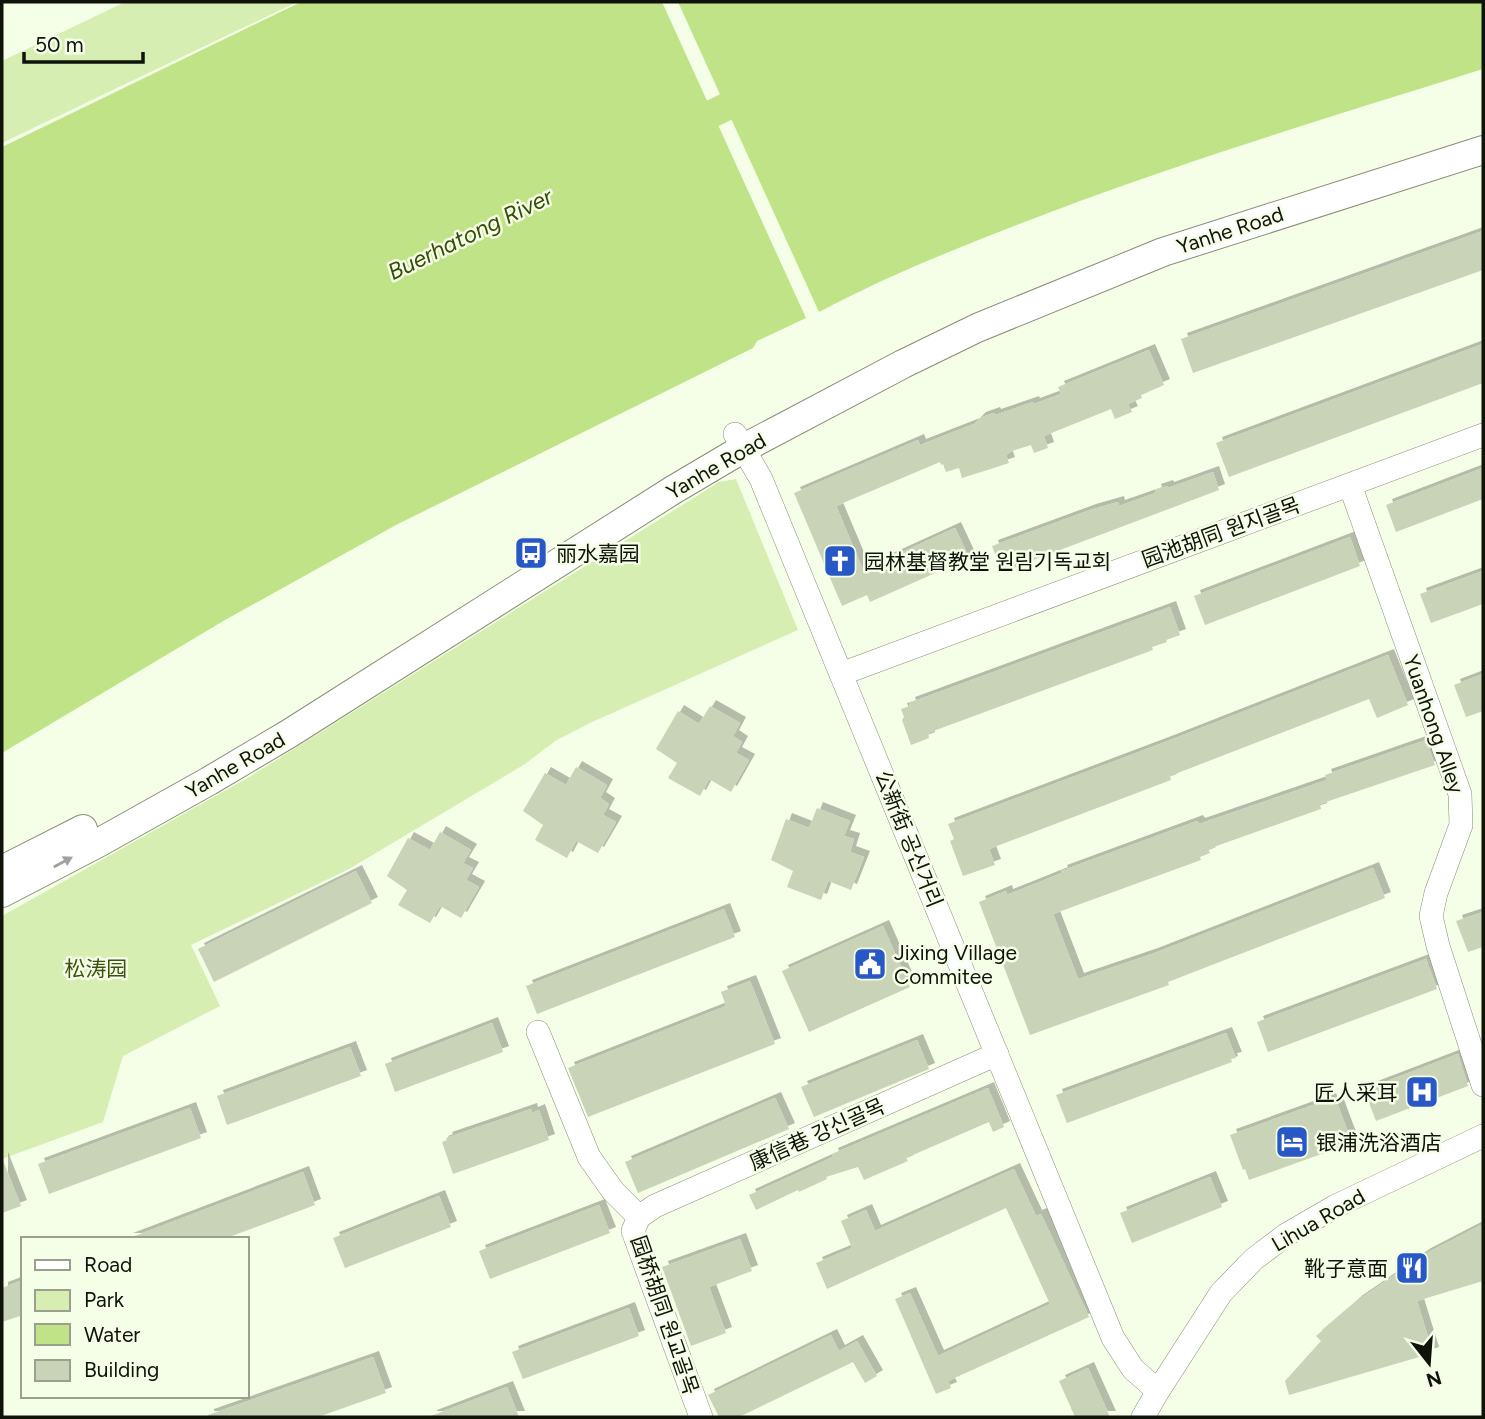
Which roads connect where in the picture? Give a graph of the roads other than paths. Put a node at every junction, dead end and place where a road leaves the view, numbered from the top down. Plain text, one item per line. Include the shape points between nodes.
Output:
1 (1483, 132) edge
2 (1483, 150) edge
3 (1483, 435) edge
4 (740, 441) junction
5 (1349, 485) junction
6 (841, 674) junction
7 (2, 870) edge
8 (2, 893) edge
9 (538, 1032) dead end
10 (997, 1054) junction
11 (1483, 1085) edge
12 (1483, 1136) edge
13 (639, 1217) junction
14 (1158, 1391) junction
15 (701, 1417) edge
16 (1143, 1417) edge

1 - 4 main road, Yanhe Road via 1152,242 923,335 841,376
2 - 4 main road, Yanhe Road via 1137,262 944,343
3 - 5 street, 园池胡同 원지골목
4 - 6 street, 公新街 공신거리 via 761,479
4 - 7 main road, Yanhe Road via 206,761
8 -> 4 main road, Yanhe Road via 278,740
5 - 6 street, 园池胡同 원지골목
5 - 11 street, Yuanhong Alley via 1460,794 1461,825 1431,916
6 - 10 street, 公新街 공신거리
9 - 13 street, 园桥胡同 원교골목 via 589,1157
10 - 13 street, 康信巷 강신골목
10 - 14 street, 公新街 공신거리 via 1113,1338 1133,1369
12 - 14 street, Lihua Road via 1336,1206 1274,1243 1221,1293
13 - 15 street, 园桥胡同 원교골목 via 634,1231
14 - 16 street, Lihua Road

